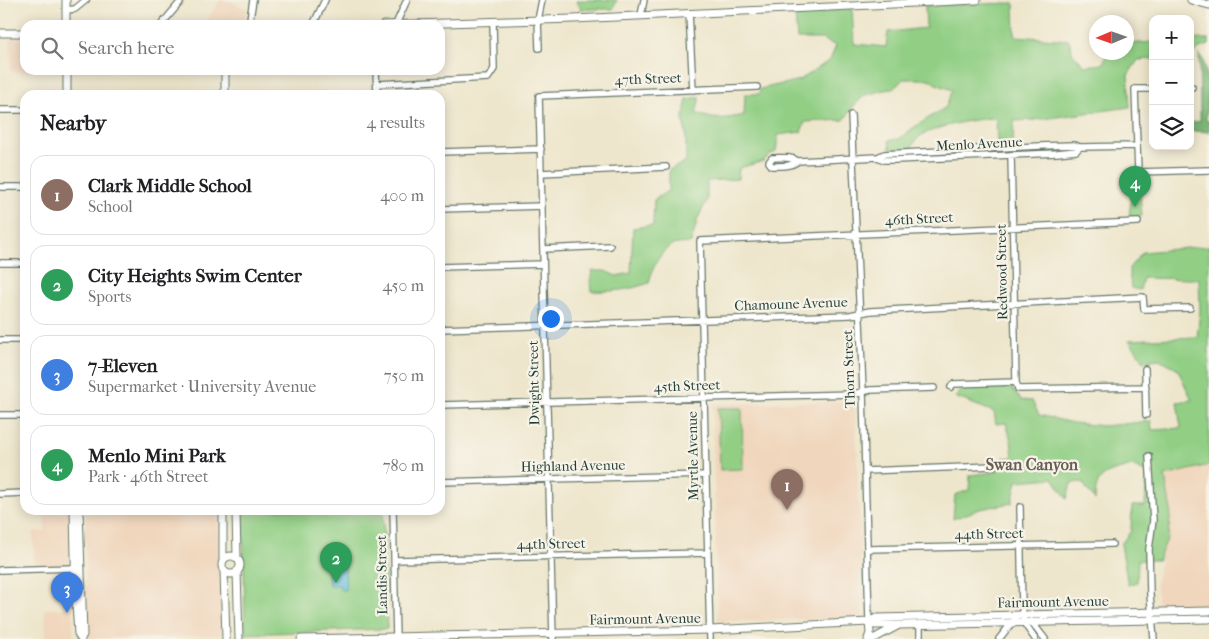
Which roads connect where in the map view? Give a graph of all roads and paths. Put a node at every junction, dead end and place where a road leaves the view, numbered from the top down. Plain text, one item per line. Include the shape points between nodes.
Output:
1 (66, 0) edge
2 (86, 0) edge
3 (182, 0) edge
4 (253, 0) edge
5 (325, 0) edge
6 (406, 0) edge
7 (542, 0) edge
8 (644, 0) edge
9 (977, 0) edge
10 (1191, 0) edge
11 (844, 4) edge
12 (1209, 4) edge
13 (66, 10) junction
14 (689, 13) junction
15 (640, 15) junction
16 (66, 20) edge
17 (165, 20) edge
18 (250, 20) edge
19 (315, 20) edge
20 (398, 20) edge
21 (538, 20) junction
22 (493, 22) junction
23 (445, 23) edge
24 (0, 33) edge
25 (20, 33) edge
26 (539, 48) dead end
27 (67, 75) edge
28 (225, 75) edge
29 (376, 75) edge
30 (377, 84) junction
31 (757, 87) dead end
32 (1149, 89) edge
33 (68, 90) edge
34 (225, 90) edge
35 (377, 90) edge
36 (693, 90) junction
37 (539, 96) joint
38 (0, 110) edge
39 (20, 110) edge
40 (851, 115) dead end
41 (1137, 146) junction
42 (1080, 147) junction
43 (541, 149) junction
44 (445, 152) edge
45 (1011, 155) junction
46 (878, 157) junction
47 (853, 158) junction
48 (798, 161) dead end
49 (666, 167) dead end
50 (1209, 170) edge
51 (541, 173) junction
52 (0, 187) edge
53 (20, 187) edge
54 (542, 206) junction
55 (445, 209) edge
56 (1138, 222) dead end
57 (1013, 227) junction
58 (856, 235) junction
59 (700, 242) joint
60 (610, 246) dead end
61 (543, 249) junction
62 (0, 263) edge
63 (20, 263) edge
64 (544, 264) junction
65 (445, 267) edge
66 (1015, 304) junction
67 (1190, 308) dead end
68 (860, 312) junction
69 (702, 320) junction
70 (545, 326) junction
71 (445, 329) edge
72 (0, 340) edge
73 (20, 340) edge
74 (1145, 369) dead end
75 (1016, 382) junction
76 (951, 387) dead end
77 (934, 388) dead end
78 (1146, 388) junction
79 (863, 391) junction
80 (704, 398) junction
81 (547, 403) junction
82 (445, 405) edge
83 (20, 415) edge
84 (1146, 415) dead end
85 (0, 416) edge
86 (1149, 456) dead end
87 (993, 466) dead end
88 (865, 471) junction
89 (706, 476) junction
90 (549, 480) junction
91 (445, 482) edge
92 (20, 493) edge
93 (0, 494) edge
94 (1020, 507) dead end
95 (74, 515) edge
96 (79, 515) edge
97 (223, 515) edge
98 (236, 515) edge
99 (393, 515) edge
100 (1112, 544) dead end
101 (1021, 546) junction
102 (867, 549) junction
103 (708, 553) junction
104 (551, 556) junction
105 (237, 558) junction
106 (224, 559) junction
107 (395, 560) junction
108 (78, 568) junction
109 (0, 570) edge
110 (224, 571) junction
111 (237, 571) junction
112 (1209, 611) edge
113 (1153, 612) junction
114 (1022, 618) junction
115 (1209, 619) edge
116 (1154, 621) junction
117 (869, 622) junction
118 (1012, 623) junction
119 (1033, 623) junction
120 (920, 624) junction
121 (899, 625) junction
122 (710, 630) junction
123 (553, 636) edge
124 (80, 638) edge
125 (396, 638) edge
126 (226, 639) edge
127 (239, 639) edge
128 (301, 639) edge
129 (710, 639) edge
130 (868, 639) edge
131 (873, 639) edge
132 (920, 639) edge
133 (999, 639) edge
134 (1035, 639) edge
135 (1045, 639) edge
136 (1154, 639) edge

1 - 13 main road
2 - 13 street via 75,9
3 - 17 street
4 - 18 street
5 - 19 street
6 - 20 street
7 - 21 street
8 - 15 street
9 - 11 main road
10 - 12 main road
11 - 14 main road
13 - 16 main road
14 - 15 main road
14 - 36 street
15 - 21 main road
21 - 22 main road
21 - 26 street
22 - 23 main road
22 - 30 street via 494,69 488,78
24 - 25 main road
27 - 33 main road
28 - 34 main road
29 - 30 street
30 - 35 street
31 - 36 street, 47th Street
32 - 41 street via 1135,89
36 - 37 street, 47th Street
37 - 43 street, Dwight Street
38 - 39 street
40 - 47 street, Thorn Street
41 - 42 street, Menlo Avenue
41 - 50 street via 1138,172
42 - 45 street, Menlo Avenue via 1071,152
42 - 46 street, Menlo Avenue via 923,152
43 - 44 street
43 - 51 street, Dwight Street
45 - 46 street, Menlo Avenue via 896,160
45 - 57 street, Redwood Street
46 - 47 street, Menlo Avenue
47 - 48 street, Menlo Avenue
47 - 58 street, Thorn Street
49 - 51 street
51 - 54 street, Dwight Street
52 - 53 street
54 - 55 street
54 - 61 street, Dwight Street
56 - 57 street, 46th Street
57 - 58 street, 46th Street
57 - 66 street, Redwood Street
58 - 59 street, 46th Street
58 - 68 street, Thorn Street
59 - 69 street, Myrtle Avenue
60 - 61 street
61 - 64 street, Dwight Street
62 - 63 street
64 - 65 street
64 - 70 street, Dwight Street
66 - 67 street, Chamoune Avenue via 1144,297 1144,309
66 - 68 street, Chamoune Avenue
66 - 75 street, Redwood Street
68 - 69 street, Chamoune Avenue
68 - 79 street, Thorn Street
69 - 70 street, Chamoune Avenue
69 - 80 street, Myrtle Avenue
70 - 71 street, Chamoune Avenue
70 - 81 street, Dwight Street
72 - 73 street
74 - 78 street
75 - 76 street via 953,384
75 - 78 street, Redwood Street via 1018,389
77 - 79 street, 45th Street
78 - 84 street
79 - 80 street, 45th Street via 854,394
79 - 88 street, Thorn Street
80 - 81 street, 45th Street
80 - 89 street, Myrtle Avenue
81 - 82 street, 45th Street
81 - 90 street, Dwight Street
83 - 85 street
86 - 113 street via 1153,520 1149,549 1150,595
87 - 88 street
88 - 102 street, Thorn Street
89 - 90 street, Highland Avenue
89 - 103 street, Myrtle Avenue
90 - 91 street, Highland Avenue
90 - 104 street, Dwight Street
92 - 93 street
94 - 101 street
95 - 108 main road
96 - 108 main road
97 - 106 main road
98 - 105 main road
99 - 107 street, Landis Street
100 - 101 street, 44th Street
101 - 102 street, 44th Street
101 - 114 street
102 - 117 street, Thorn Street
103 - 104 street, 44th Street
103 - 122 street, Myrtle Avenue
104 - 107 street, 44th Street
104 - 123 street, Dwight Street
105 - 106 main road
105 - 111 main road via 240,566
106 - 110 main road
107 - 125 street, Landis Street
108 - 109 street
108 - 124 main road
110 - 111 main road via 229,574
110 - 126 main road
111 - 127 main road
112 - 113 main road, Fairmount Avenue
113 - 114 main road, Fairmount Avenue
113 - 116 street
114 - 117 main road, Fairmount Avenue via 876,618
114 - 118 main road, Fairmount Avenue
114 - 119 main road, Fairmount Avenue
114 - 134 street
115 - 116 main road, Fairmount Avenue
116 - 119 main road, Fairmount Avenue
116 - 136 street
117 - 121 main road, Fairmount Avenue
117 - 122 main road, Fairmount Avenue
117 - 130 main road
118 - 120 main road, Fairmount Avenue
118 - 133 street
119 - 135 street
120 - 121 main road, Fairmount Avenue
120 - 132 street
121 - 131 main road
122 - 123 main road, Fairmount Avenue
122 - 129 street, Myrtle Avenue
123 - 125 main road, Fairmount Avenue
125 - 128 main road, Fairmount Avenue

